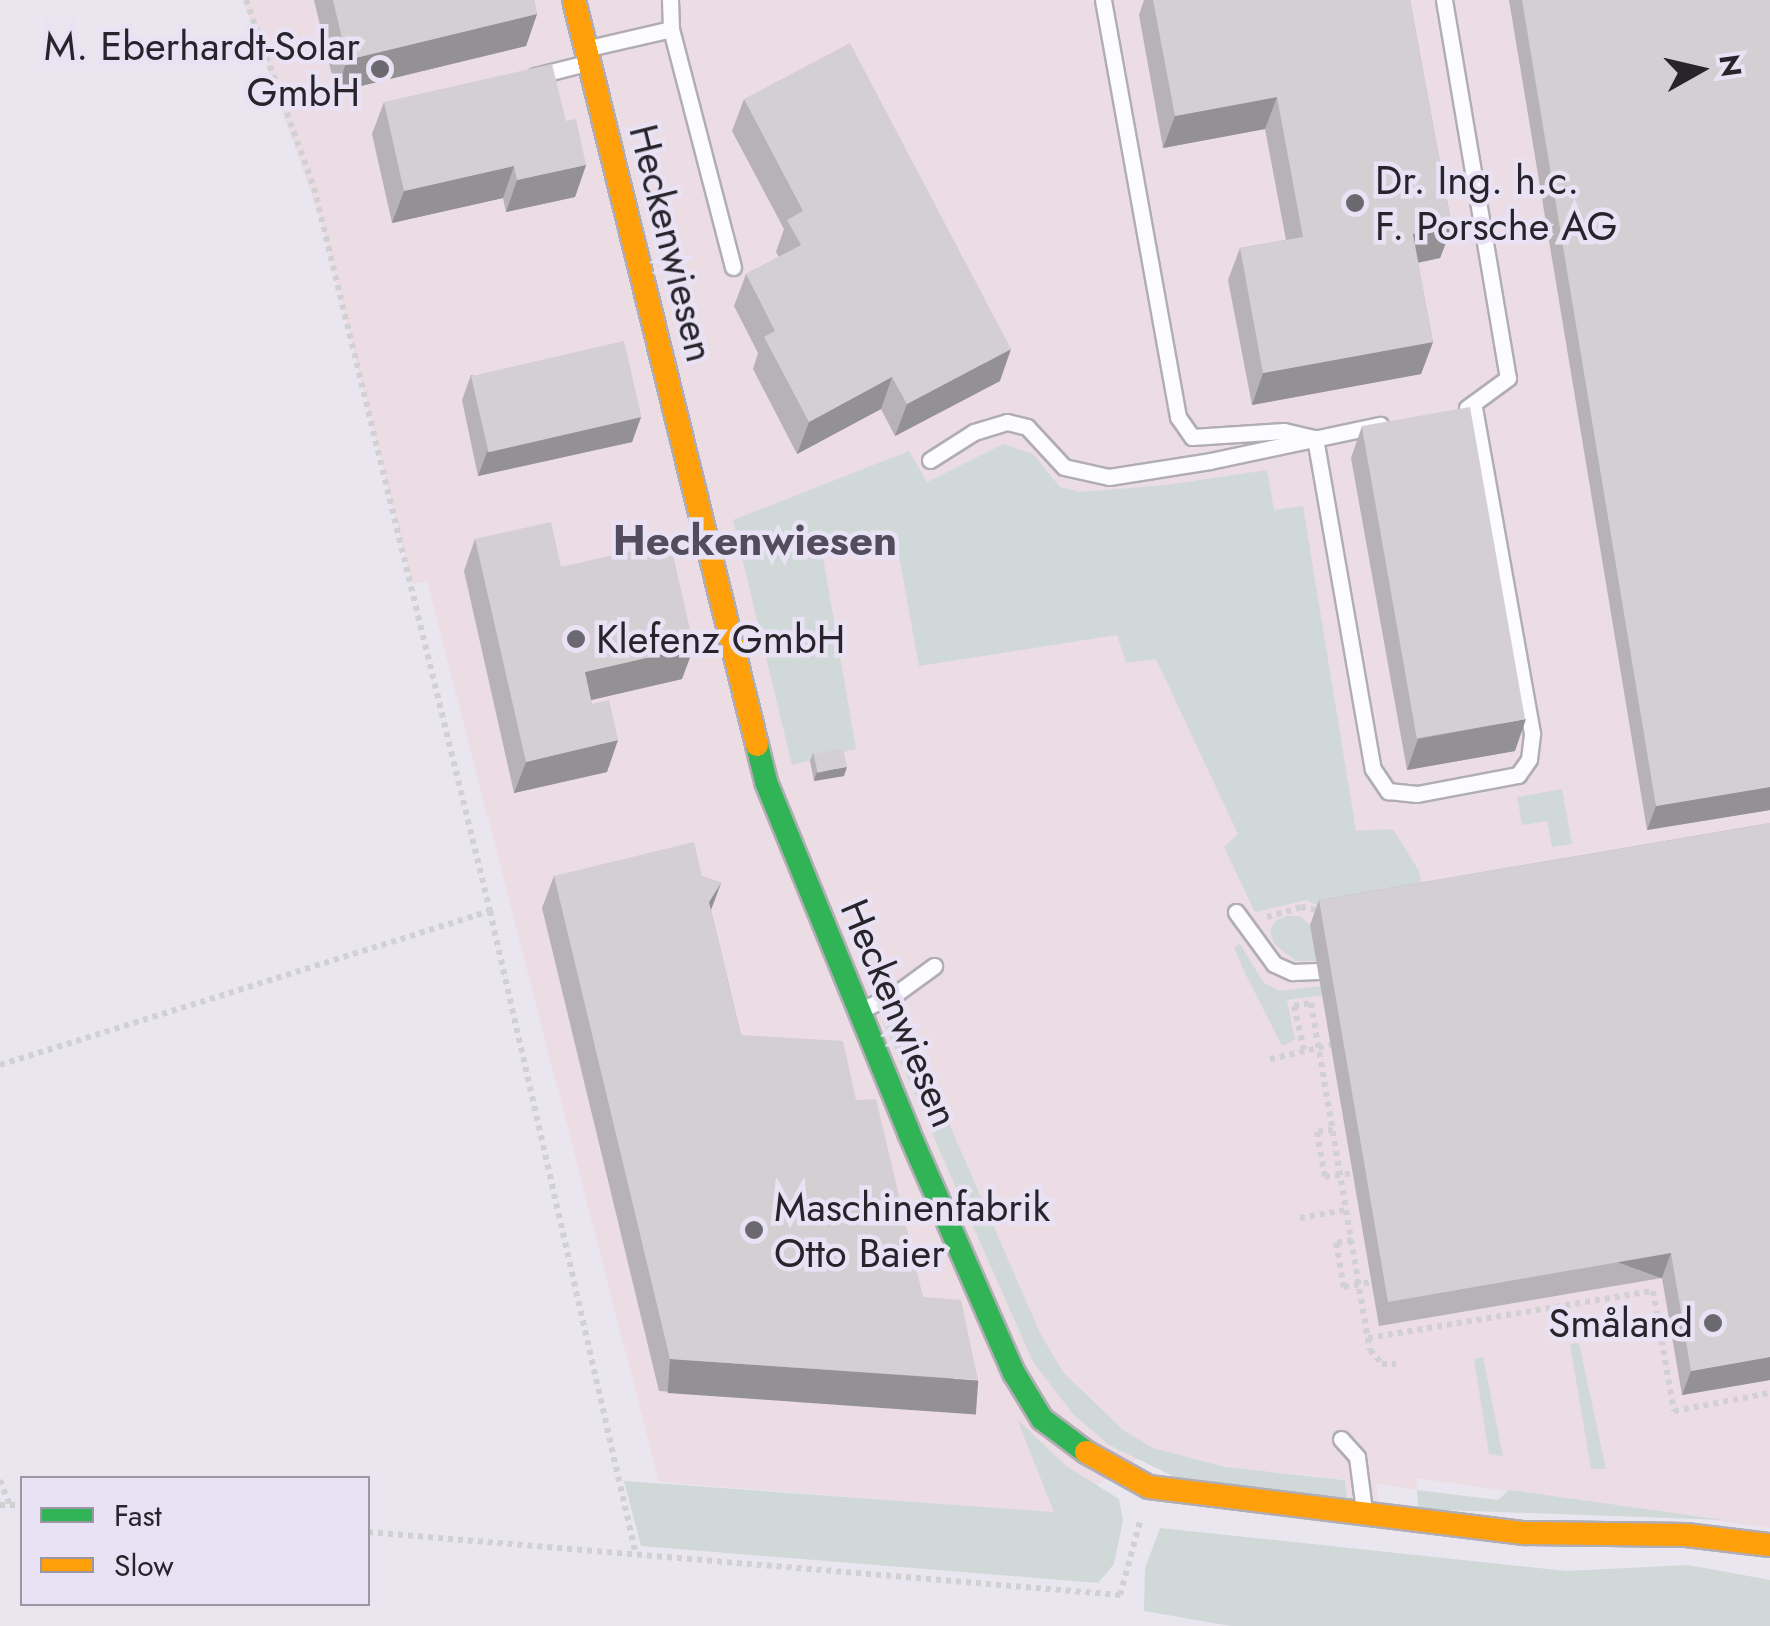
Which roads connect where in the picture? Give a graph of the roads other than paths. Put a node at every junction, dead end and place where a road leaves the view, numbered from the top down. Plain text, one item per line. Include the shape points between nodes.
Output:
1 (574, 0) edge
2 (670, 0) edge
3 (1103, 0) edge
4 (1444, 0) edge
5 (670, 29) junction
6 (587, 56) junction
7 (515, 81) edge
8 (733, 266) dead end
9 (1474, 407) junction
10 (1456, 410) edge
11 (1403, 421) edge
12 (1315, 438) junction
13 (930, 460) dead end
14 (1241, 918) road end
15 (934, 966) dead end
16 (1318, 971) dead end
17 (860, 1011) junction
18 (1341, 1439) dead end
19 (1364, 1514) junction
20 (1770, 1545) edge

1 - 6 street, Heckenwiesen
2 - 5 lane
3 - 12 lane via 1178,417 1192,437 1284,431
4 - 9 lane via 1508,378
5 - 6 lane
5 - 8 lane
6 - 7 lane
6 - 17 street, Heckenwiesen via 766,782
9 - 10 lane
9 - 12 lane via 1532,733 1518,776 1416,794 1388,791 1374,769
11 - 12 lane
12 - 13 lane via 1109,477 1064,467 1026,427 1007,422 974,432
14 - 16 lane via 1274,964 1292,972
15 - 17 lane
17 - 19 street, Heckenwiesen via 1014,1374 1042,1419 1071,1444 1149,1487
18 - 19 lane via 1356,1457
19 - 20 street, Heckenwiesen via 1526,1533 1658,1534

